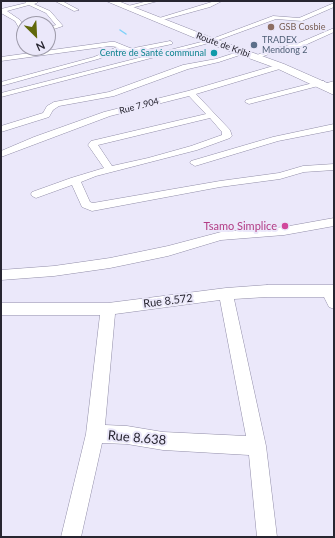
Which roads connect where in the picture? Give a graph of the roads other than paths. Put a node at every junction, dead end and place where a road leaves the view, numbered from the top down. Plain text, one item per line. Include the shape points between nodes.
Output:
1 (39, 1) edge
2 (58, 1) edge
3 (110, 1) edge
4 (155, 1) edge
5 (219, 1) edge
6 (28, 2) edge
7 (334, 5) edge
8 (127, 7) junction
9 (76, 10) dead end
10 (2, 11) edge
11 (51, 16) edge
12 (16, 19) edge
13 (159, 19) junction
14 (56, 21) edge
15 (56, 27) edge
16 (334, 30) edge
17 (198, 36) junction
18 (211, 41) junction
19 (123, 47) junction
20 (244, 52) junction
21 (256, 57) junction
22 (1, 59) edge
23 (280, 66) junction
24 (1, 84) edge
25 (328, 86) edge
26 (190, 93) junction
27 (1, 95) edge
28 (249, 102) dead end
29 (213, 115) junction
30 (334, 127) edge
31 (1, 129) edge
32 (1, 154) edge
33 (195, 163) dead end
34 (334, 167) edge
35 (110, 170) junction
36 (75, 180) junction
37 (36, 194) dead end
38 (334, 222) edge
39 (1, 275) edge
40 (226, 294) junction
41 (332, 295) edge
42 (1, 309) edge
43 (108, 309) junction
44 (95, 434) junction
45 (257, 446) junction
46 (71, 537) edge
47 (267, 537) edge

1 - 6 street
2 - 9 street
3 - 8 main road, Route de Kribi
4 - 8 street
5 - 13 street
6 - 10 street
6 - 11 street
7 - 18 street via 300,20 275,17
8 - 13 main road, Route de Kribi
10 - 12 street
13 - 17 main road, Route de Kribi
14 - 15 street via 60,26
16 - 21 street via 301,45 272,50
17 - 18 main road, Route de Kribi
17 - 19 street via 134,50
18 - 20 main road, Route de Kribi
18 - 27 street
19 - 22 street via 110,44
19 - 24 street via 96,58
20 - 21 main road, Route de Kribi
20 - 31 street via 217,62 186,67 111,94 53,105 46,115
21 - 23 main road, Route de Kribi
23 - 25 main road, Route de Kribi
23 - 26 street, Rue 7.904
25 - 28 street
26 - 29 street
26 - 32 street, Rue 7.904 via 107,114 37,138
29 - 35 street via 227,132 224,138
29 - 35 street via 94,143
30 - 33 street via 276,139
34 - 36 street via 303,169 280,176 92,207 86,204
35 - 36 street
36 - 37 street
38 - 39 street via 284,231 221,236 168,251 110,263
40 - 41 street, Rue 8.572 via 267,291
40 - 43 street, Rue 8.572
40 - 45 street
42 - 43 street, Rue 8.572
43 - 44 street, Rue 8.638
44 - 45 street, Rue 8.638
44 - 46 street
45 - 47 street

